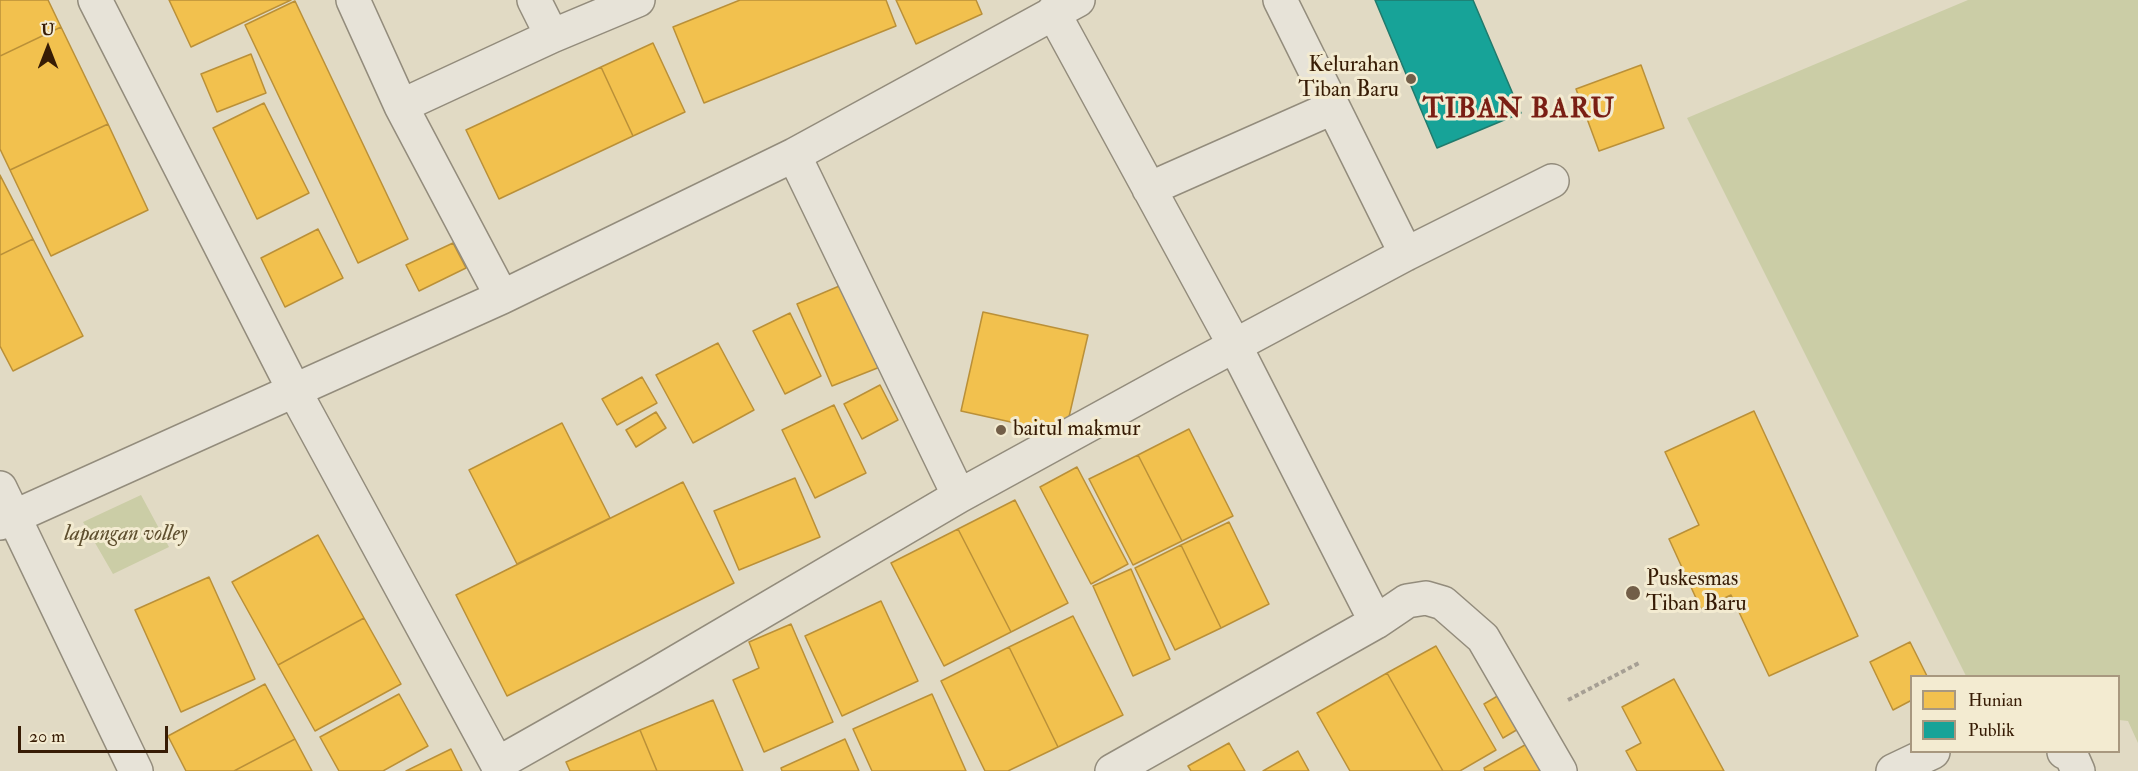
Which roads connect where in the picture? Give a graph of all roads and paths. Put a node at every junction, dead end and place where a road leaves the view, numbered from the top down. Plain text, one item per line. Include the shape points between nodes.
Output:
1 (95, 0) edge
2 (353, 0) edge
3 (534, 0) edge
4 (638, 0) edge
5 (1281, 0) edge
6 (1065, 6) edge
7 (552, 36) junction
8 (401, 106) junction
9 (1332, 108) junction
10 (794, 155) junction
11 (1552, 180) dead end
12 (1149, 189) junction
13 (1406, 254) junction
14 (502, 297) junction
15 (1235, 346) junction
16 (294, 392) junction
17 (959, 496) junction
18 (5, 509) edge
19 (1376, 622) junction
20 (1641, 662) dead end
21 (1530, 720) junction
22 (1932, 753) edge
23 (2066, 753) edge
24 (499, 767) edge
25 (136, 771) edge
26 (1112, 771) edge
27 (1560, 771) edge
28 (1893, 771) edge
29 (2078, 771) edge

1 - 16 street
2 - 8 street
3 - 7 street
4 - 7 street
5 - 9 street
6 - 10 street
6 - 12 street
7 - 8 street
8 - 14 street
9 - 12 street
9 - 13 street
10 - 14 street
10 - 17 street
11 - 13 street
12 - 15 street
13 - 15 street
14 - 16 street
15 - 17 street
15 - 19 street
16 - 18 street
16 - 24 street
17 - 24 street
18 - 25 street
19 - 21 street via 1407,601 1426,598 1443,603 1483,638
19 - 26 street
20 - 21 path
21 - 27 street
22 - 28 street
23 - 29 street

